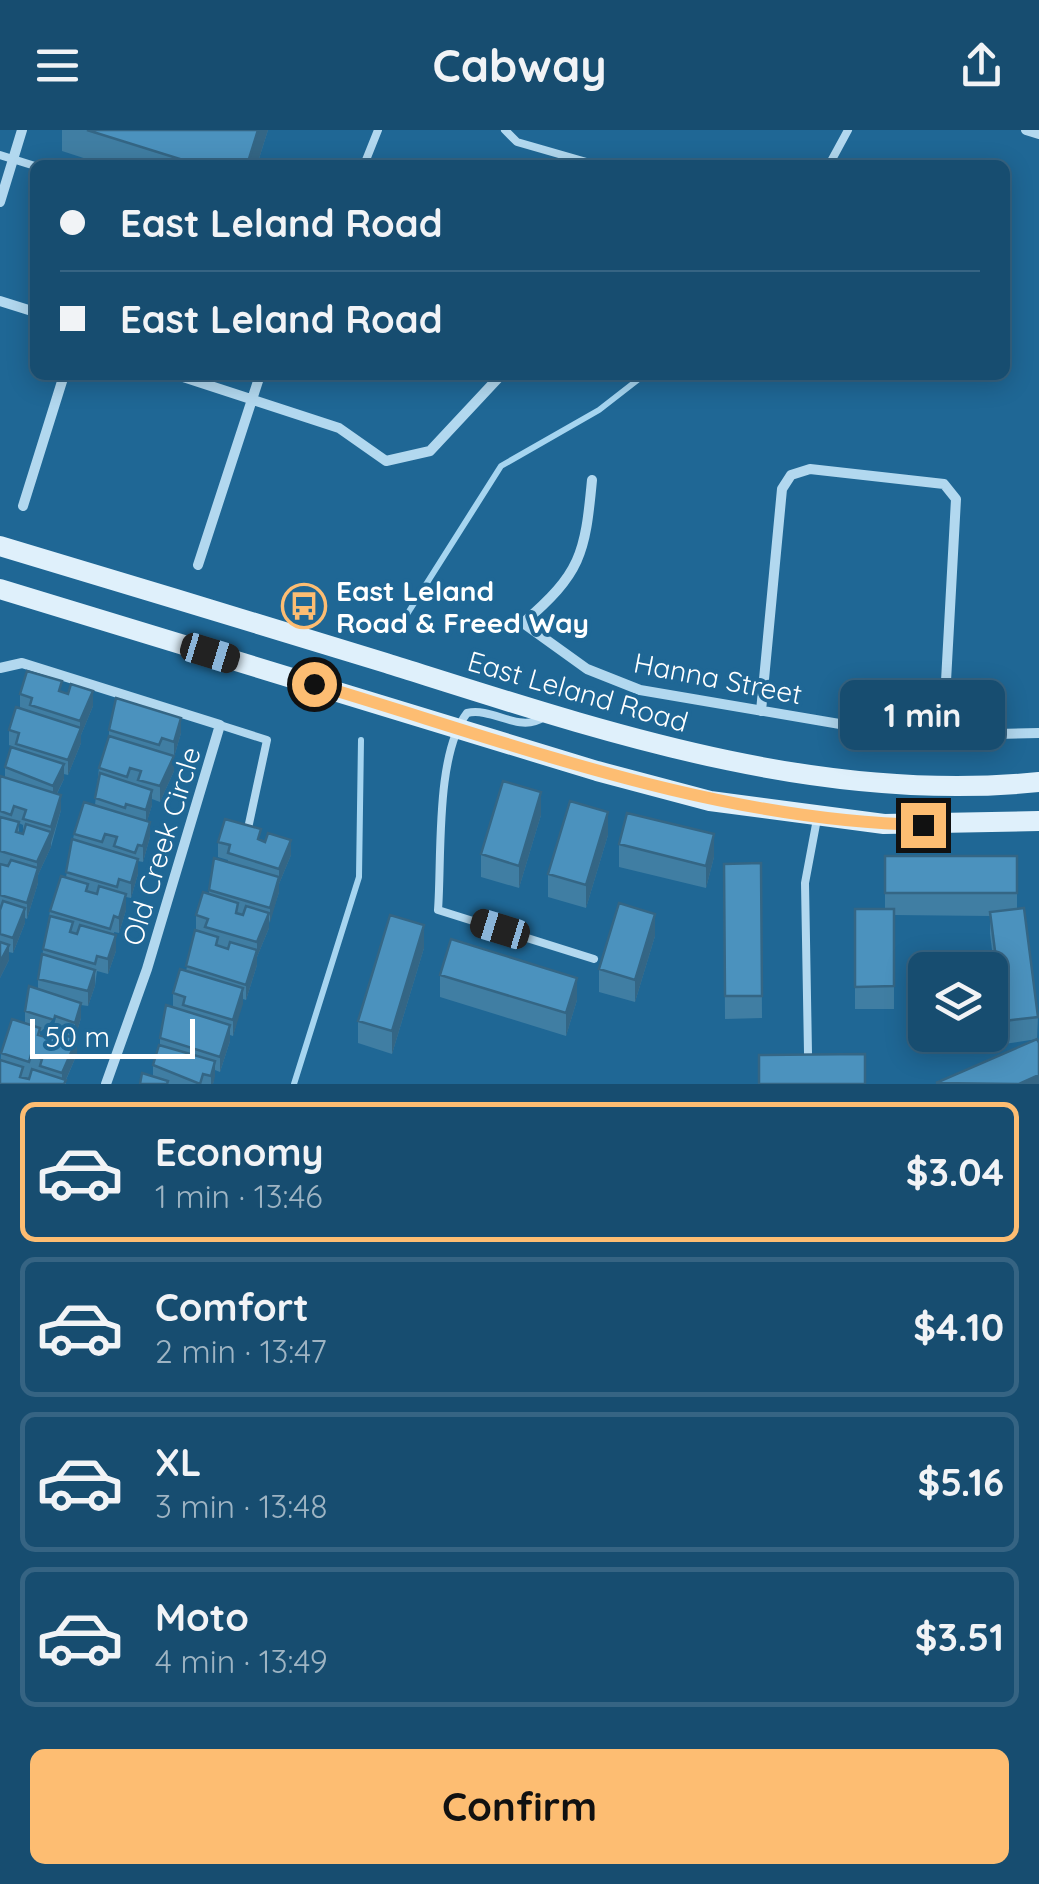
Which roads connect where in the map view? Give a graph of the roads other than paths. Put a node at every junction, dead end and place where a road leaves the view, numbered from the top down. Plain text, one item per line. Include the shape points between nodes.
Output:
1 (22, 130) edge
2 (378, 130) edge
3 (505, 130) edge
4 (848, 130) edge
5 (1026, 130) edge
6 (1039, 134) edge
7 (0, 155) edge
8 (13, 159) junction
9 (366, 160) edge
10 (580, 160) edge
11 (832, 160) edge
12 (30, 164) edge
13 (0, 202) edge
14 (0, 301) edge
15 (30, 310) edge
16 (62, 380) edge
17 (191, 380) edge
18 (259, 380) edge
19 (495, 380) edge
20 (252, 402) junction
21 (592, 480) dead end
22 (24, 506) dead end
23 (0, 546) edge
24 (198, 565) dead end
25 (0, 590) edge
26 (0, 668) edge
27 (761, 711) junction
28 (547, 714) junction
29 (220, 725) junction
30 (459, 728) junction
31 (1039, 733) edge
32 (943, 736) junction
33 (1039, 782) edge
34 (817, 818) junction
35 (1039, 821) edge
36 (248, 833) edge
37 (594, 958) dead end
38 (808, 1053) edge
39 (106, 1084) edge

1 - 8 street
2 - 9 lane
3 - 10 lane via 517,142
4 - 11 lane
5 - 6 street
7 - 8 lane
8 - 12 lane
8 - 13 street
14 - 15 street
16 - 22 street
17 - 20 street
18 - 20 street
19 - 20 street via 430,451 386,460 339,428
20 - 24 street
21 - 27 street, Hanna Street via 580,558 562,590 523,623 587,669 640,690
23 - 28 main road, East Leland Road
25 - 30 main road
26 - 29 street, Old Creek Circle via 22,663
27 - 32 street, Hanna Street
27 - 32 street via 782,489 791,475 810,469 944,484 956,500
28 - 30 lane via 525,724 471,711
28 - 33 main road, East Leland Road via 752,767 858,782
29 - 36 lane via 267,740
29 - 39 street, Old Creek Circle
30 - 34 main road via 671,792
30 - 37 lane via 448,766 438,910
31 - 32 street, Hanna Street
34 - 35 main road via 923,825
34 - 38 lane via 806,883

